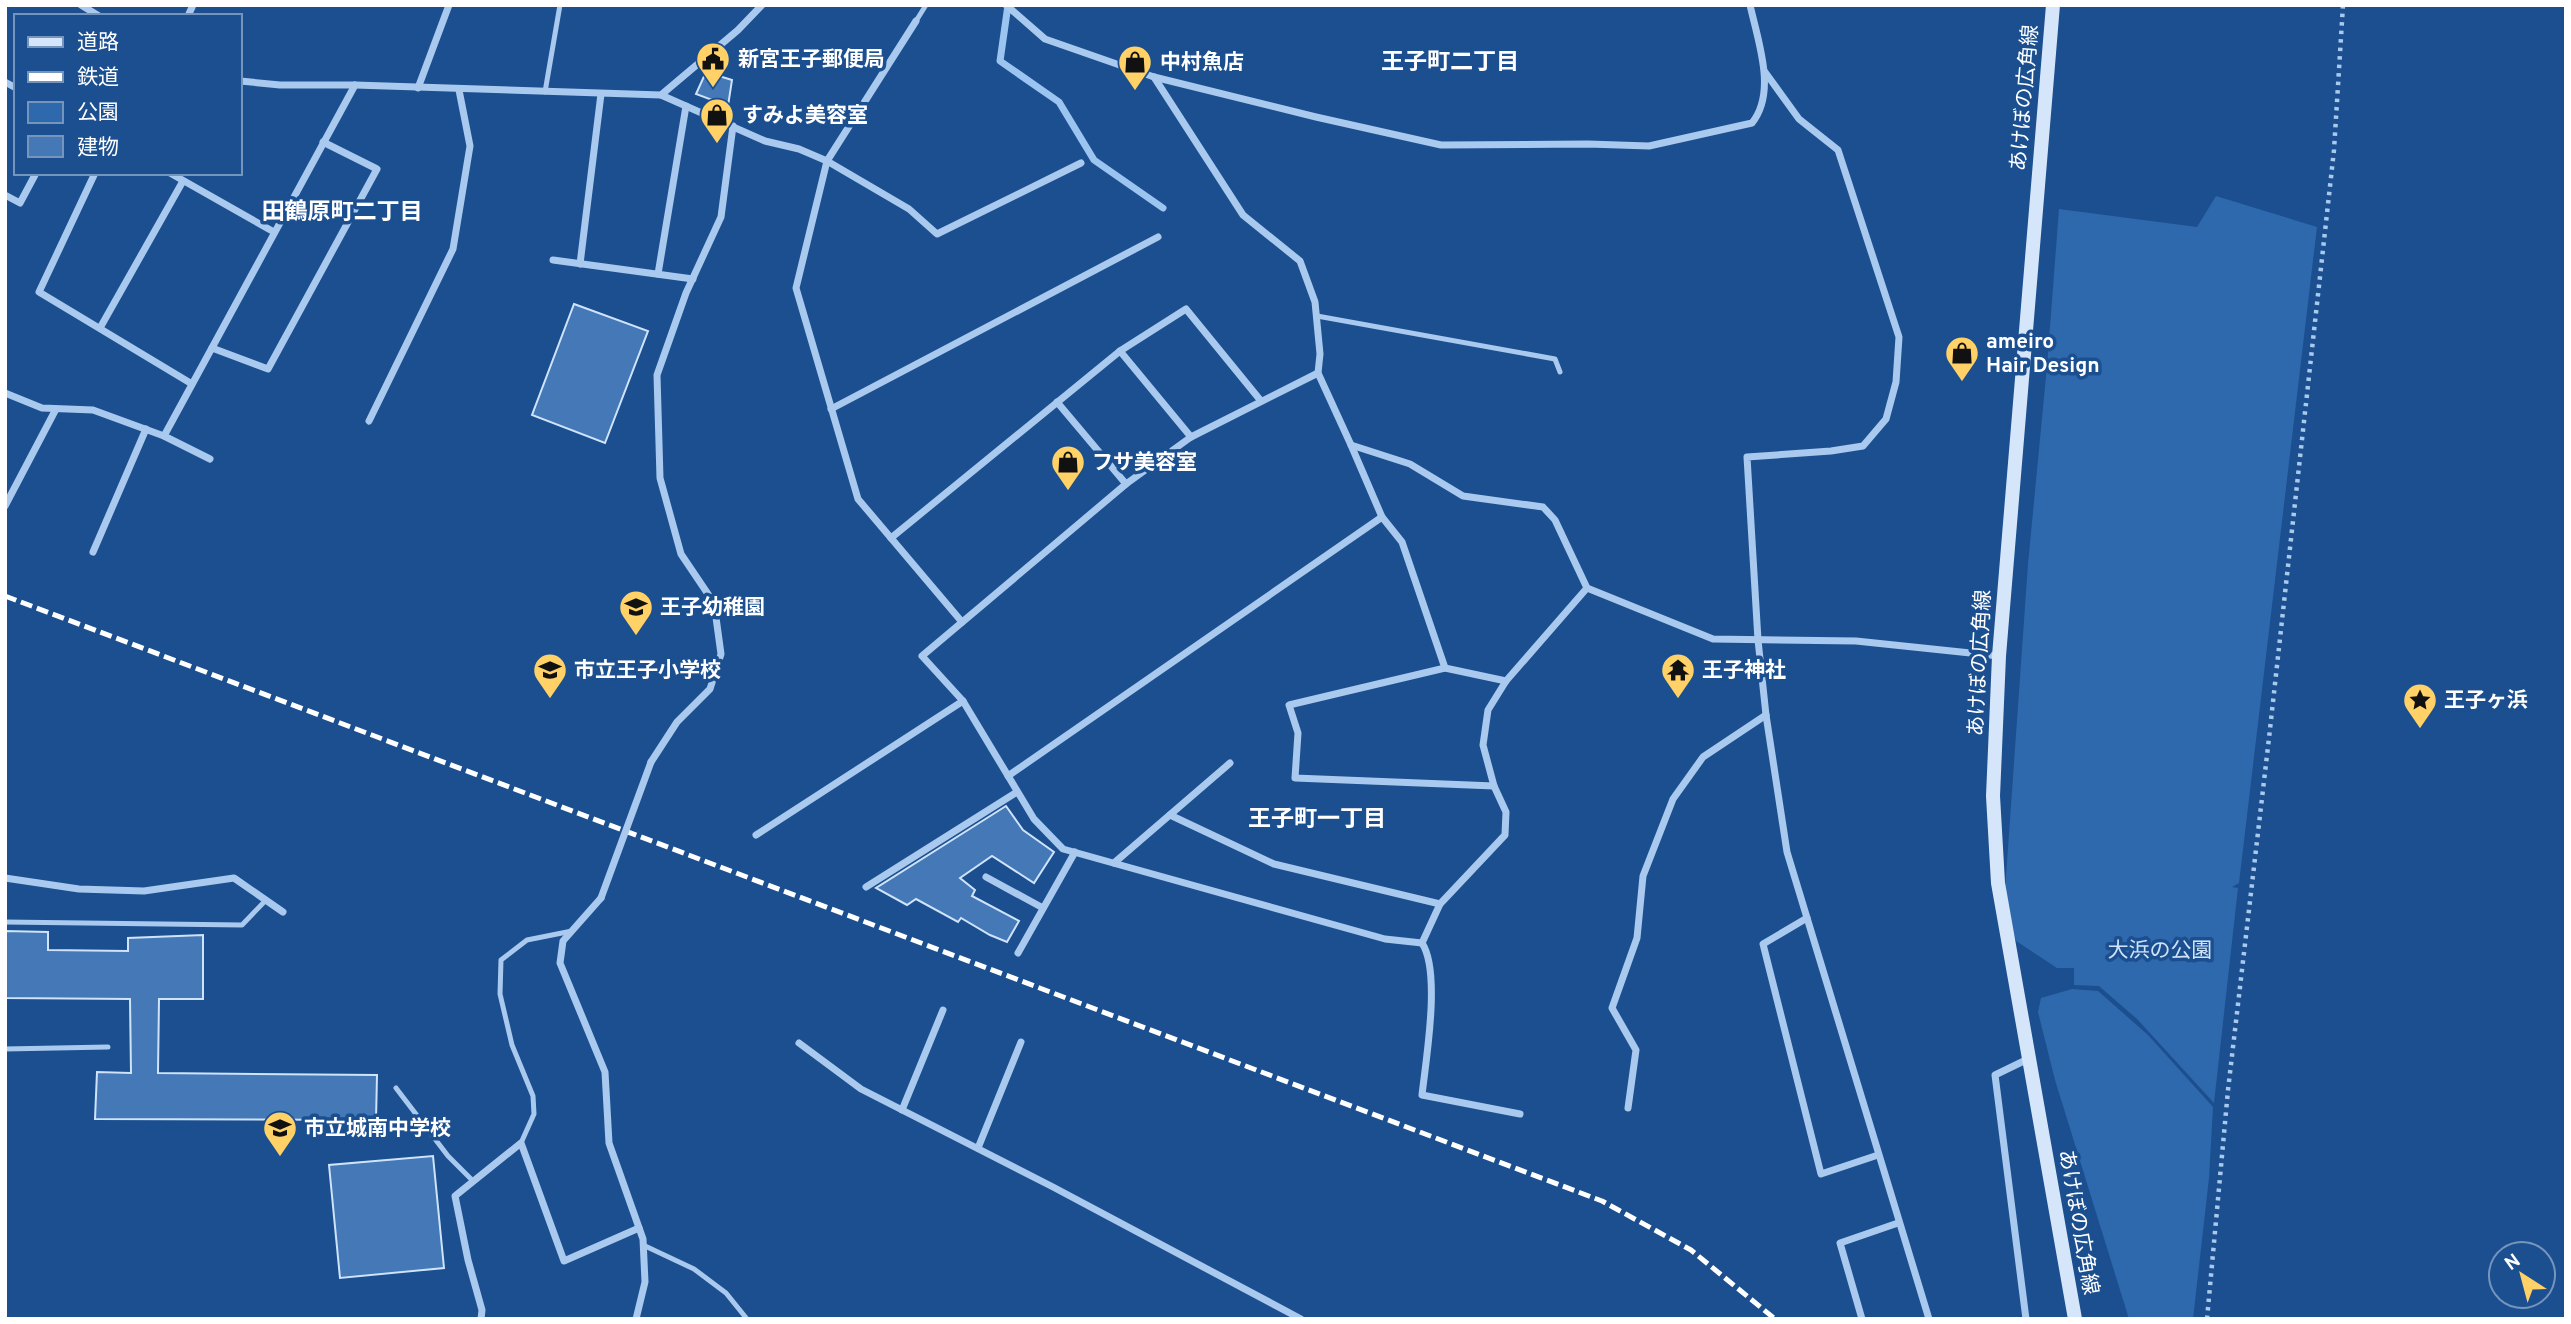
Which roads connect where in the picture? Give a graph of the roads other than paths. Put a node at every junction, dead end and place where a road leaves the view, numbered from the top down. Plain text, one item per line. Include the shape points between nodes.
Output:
1 (449, 5) edge
2 (561, 5) edge
3 (762, 5) edge
4 (926, 5) edge
5 (1006, 5) edge
6 (1750, 5) edge
7 (2053, 5) edge
8 (916, 22) joint
9 (1765, 72) junction
10 (1154, 77) junction
11 (242, 81) edge
12 (355, 85) junction
13 (418, 88) junction
14 (459, 90) junction
15 (545, 92) junction
16 (601, 94) junction
17 (661, 95) junction
18 (687, 106) junction
19 (733, 126) junction
20 (323, 142) junction
21 (827, 161) junction
22 (1081, 163) dead end
23 (35, 175) edge
24 (94, 175) edge
25 (173, 175) edge
26 (183, 181) junction
27 (5, 195) edge
28 (274, 232) junction
29 (1158, 237) dead end
30 (552, 260) dead end
31 (580, 264) junction
32 (658, 274) junction
33 (693, 279) junction
34 (1317, 316) junction
35 (100, 328) junction
36 (212, 348) junction
37 (1120, 351) junction
38 (1560, 372) dead end
39 (1318, 373) junction
40 (192, 384) junction
41 (5, 393) edge
42 (1261, 401) junction
43 (1058, 402) junction
44 (56, 409) junction
45 (831, 409) junction
46 (369, 421) dead end
47 (146, 429) junction
48 (164, 436) junction
49 (1191, 437) junction
50 (1351, 445) junction
51 (210, 459) dead end
52 (1126, 484) junction
53 (5, 506) edge
54 (1382, 517) junction
55 (891, 538) junction
56 (93, 552) dead end
57 (1587, 588) junction
58 (962, 622) junction
59 (1758, 640) junction
60 (1999, 656) junction
61 (1446, 668) junction
62 (1506, 681) junction
63 (963, 701) junction
64 (1766, 715) junction
65 (1230, 763) dead end
66 (1007, 776) junction
67 (1494, 786) junction
68 (1017, 792) junction
69 (1170, 815) junction
70 (756, 835) dead end
71 (1075, 852) junction
72 (1114, 863) junction
73 (986, 877) dead end
74 (5, 878) edge
75 (866, 887) dead end
76 (266, 900) junction
77 (1440, 904) junction
78 (1044, 908) junction
79 (283, 912) dead end
80 (1807, 918) junction
81 (5, 922) edge
82 (572, 931) junction
83 (1422, 943) junction
84 (1018, 953) dead end
85 (943, 1010) dead end
86 (1021, 1042) dead end
87 (799, 1044) dead end
88 (108, 1047) dead end
89 (5, 1049) edge
90 (2028, 1059) junction
91 (396, 1088) dead end
92 (1628, 1108) dead end
93 (902, 1110) junction
94 (1520, 1114) dead end
95 (521, 1143) junction
96 (978, 1149) junction
97 (1878, 1155) junction
98 (473, 1181) junction
99 (1898, 1223) junction
100 (639, 1228) junction
101 (643, 1245) junction
102 (481, 1319) edge
103 (636, 1319) edge
104 (747, 1319) edge
105 (1301, 1319) edge
106 (1862, 1319) edge
107 (1929, 1319) edge
108 (2026, 1319) edge
109 (2075, 1319) edge

1 - 13 street
2 - 15 lane
3 - 17 street
4 - 8 lane
5 - 10 street via 1045,39
6 - 9 street
7 - 60 main road, あけぼの広角線
8 - 21 street
9 - 10 street via 1760,113 1752,123 1648,146 1441,145
9 - 59 street via 1799,119 1838,150 1899,337 1896,382 1886,419 1863,446 1747,457
10 - 34 street via 1244,215 1300,261
11 - 12 street
12 - 13 street
12 - 20 street
13 - 14 street
14 - 15 street
14 - 46 street via 470,146 453,249
15 - 16 street
16 - 17 street
16 - 31 street
17 - 18 street
18 - 19 street
18 - 32 street
19 - 21 street
19 - 33 street via 721,217
20 - 28 street
20 - 36 street via 377,169 268,369
21 - 22 street via 909,209 937,234
21 - 45 street via 796,288
23 - 27 street via 20,203
24 - 35 street via 39,292
25 - 26 street
26 - 28 street
26 - 35 street
28 - 36 street
29 - 45 street
30 - 31 street
31 - 32 street
32 - 33 street
33 - 82 street, bridge via 657,375 660,478 681,554 714,603 721,654 710,689 677,722 651,762 601,898
34 - 38 lane via 1555,359
34 - 39 street
35 - 40 street
36 - 40 street
37 - 42 street via 1185,309
37 - 43 street
37 - 49 street
39 - 42 street
39 - 50 street
40 - 48 street
41 - 44 street
42 - 49 street
43 - 52 street
43 - 55 street
44 - 47 street via 93,410
44 - 53 street
45 - 55 street via 858,499
47 - 48 street
47 - 56 street
48 - 51 street
49 - 52 street
50 - 54 street
50 - 57 street via 1410,464 1464,496 1543,507 1555,520
52 - 58 street
54 - 61 street via 1402,542
54 - 66 street
55 - 58 street
57 - 59 street via 1713,639
57 - 62 street
58 - 63 street via 922,656
59 - 60 street via 1856,641
59 - 64 street
60 - 90 main road, あけぼの広角線 via 1993,796 1998,883
61 - 62 street
61 - 67 street via 1289,705 1298,733 1295,778
62 - 67 street via 1489,710 1483,746
63 - 66 street
63 - 70 street
64 - 80 street via 1787,852
64 - 92 street via 1703,757 1673,799 1643,876 1637,938 1612,1008 1636,1050
65 - 69 street
66 - 68 street
67 - 77 street via 1506,811 1505,835
68 - 71 street via 1034,819 1063,849
68 - 75 street
69 - 72 street
69 - 77 street via 1274,864
71 - 72 street
71 - 78 street
72 - 83 street via 1385,939
73 - 78 street
74 - 76 street via 79,889 144,891 234,878
76 - 79 street
76 - 81 lane via 242,925
77 - 83 street
78 - 84 street
80 - 97 street
80 - 97 street via 1763,944 1821,1174
82 - 95 lane via 527,940 500,960 500,993 509,1032 533,1096 534,1114
82 - 100 street via 563,941 559,963 605,1072 609,1143
83 - 94 street via 1429,953 1431,1012 1422,1095
85 - 93 street
86 - 96 street
87 - 93 street via 861,1089
88 - 89 lane
90 - 108 street via 1995,1076
90 - 109 main road, あけぼの広角線
91 - 98 lane via 447,1156
93 - 96 street
95 - 98 street
95 - 100 street via 564,1261
96 - 105 street
97 - 99 street
98 - 102 street via 455,1196
99 - 106 street via 1840,1243
99 - 107 street
100 - 101 street
101 - 103 street via 645,1282
101 - 104 lane via 694,1269 726,1293

